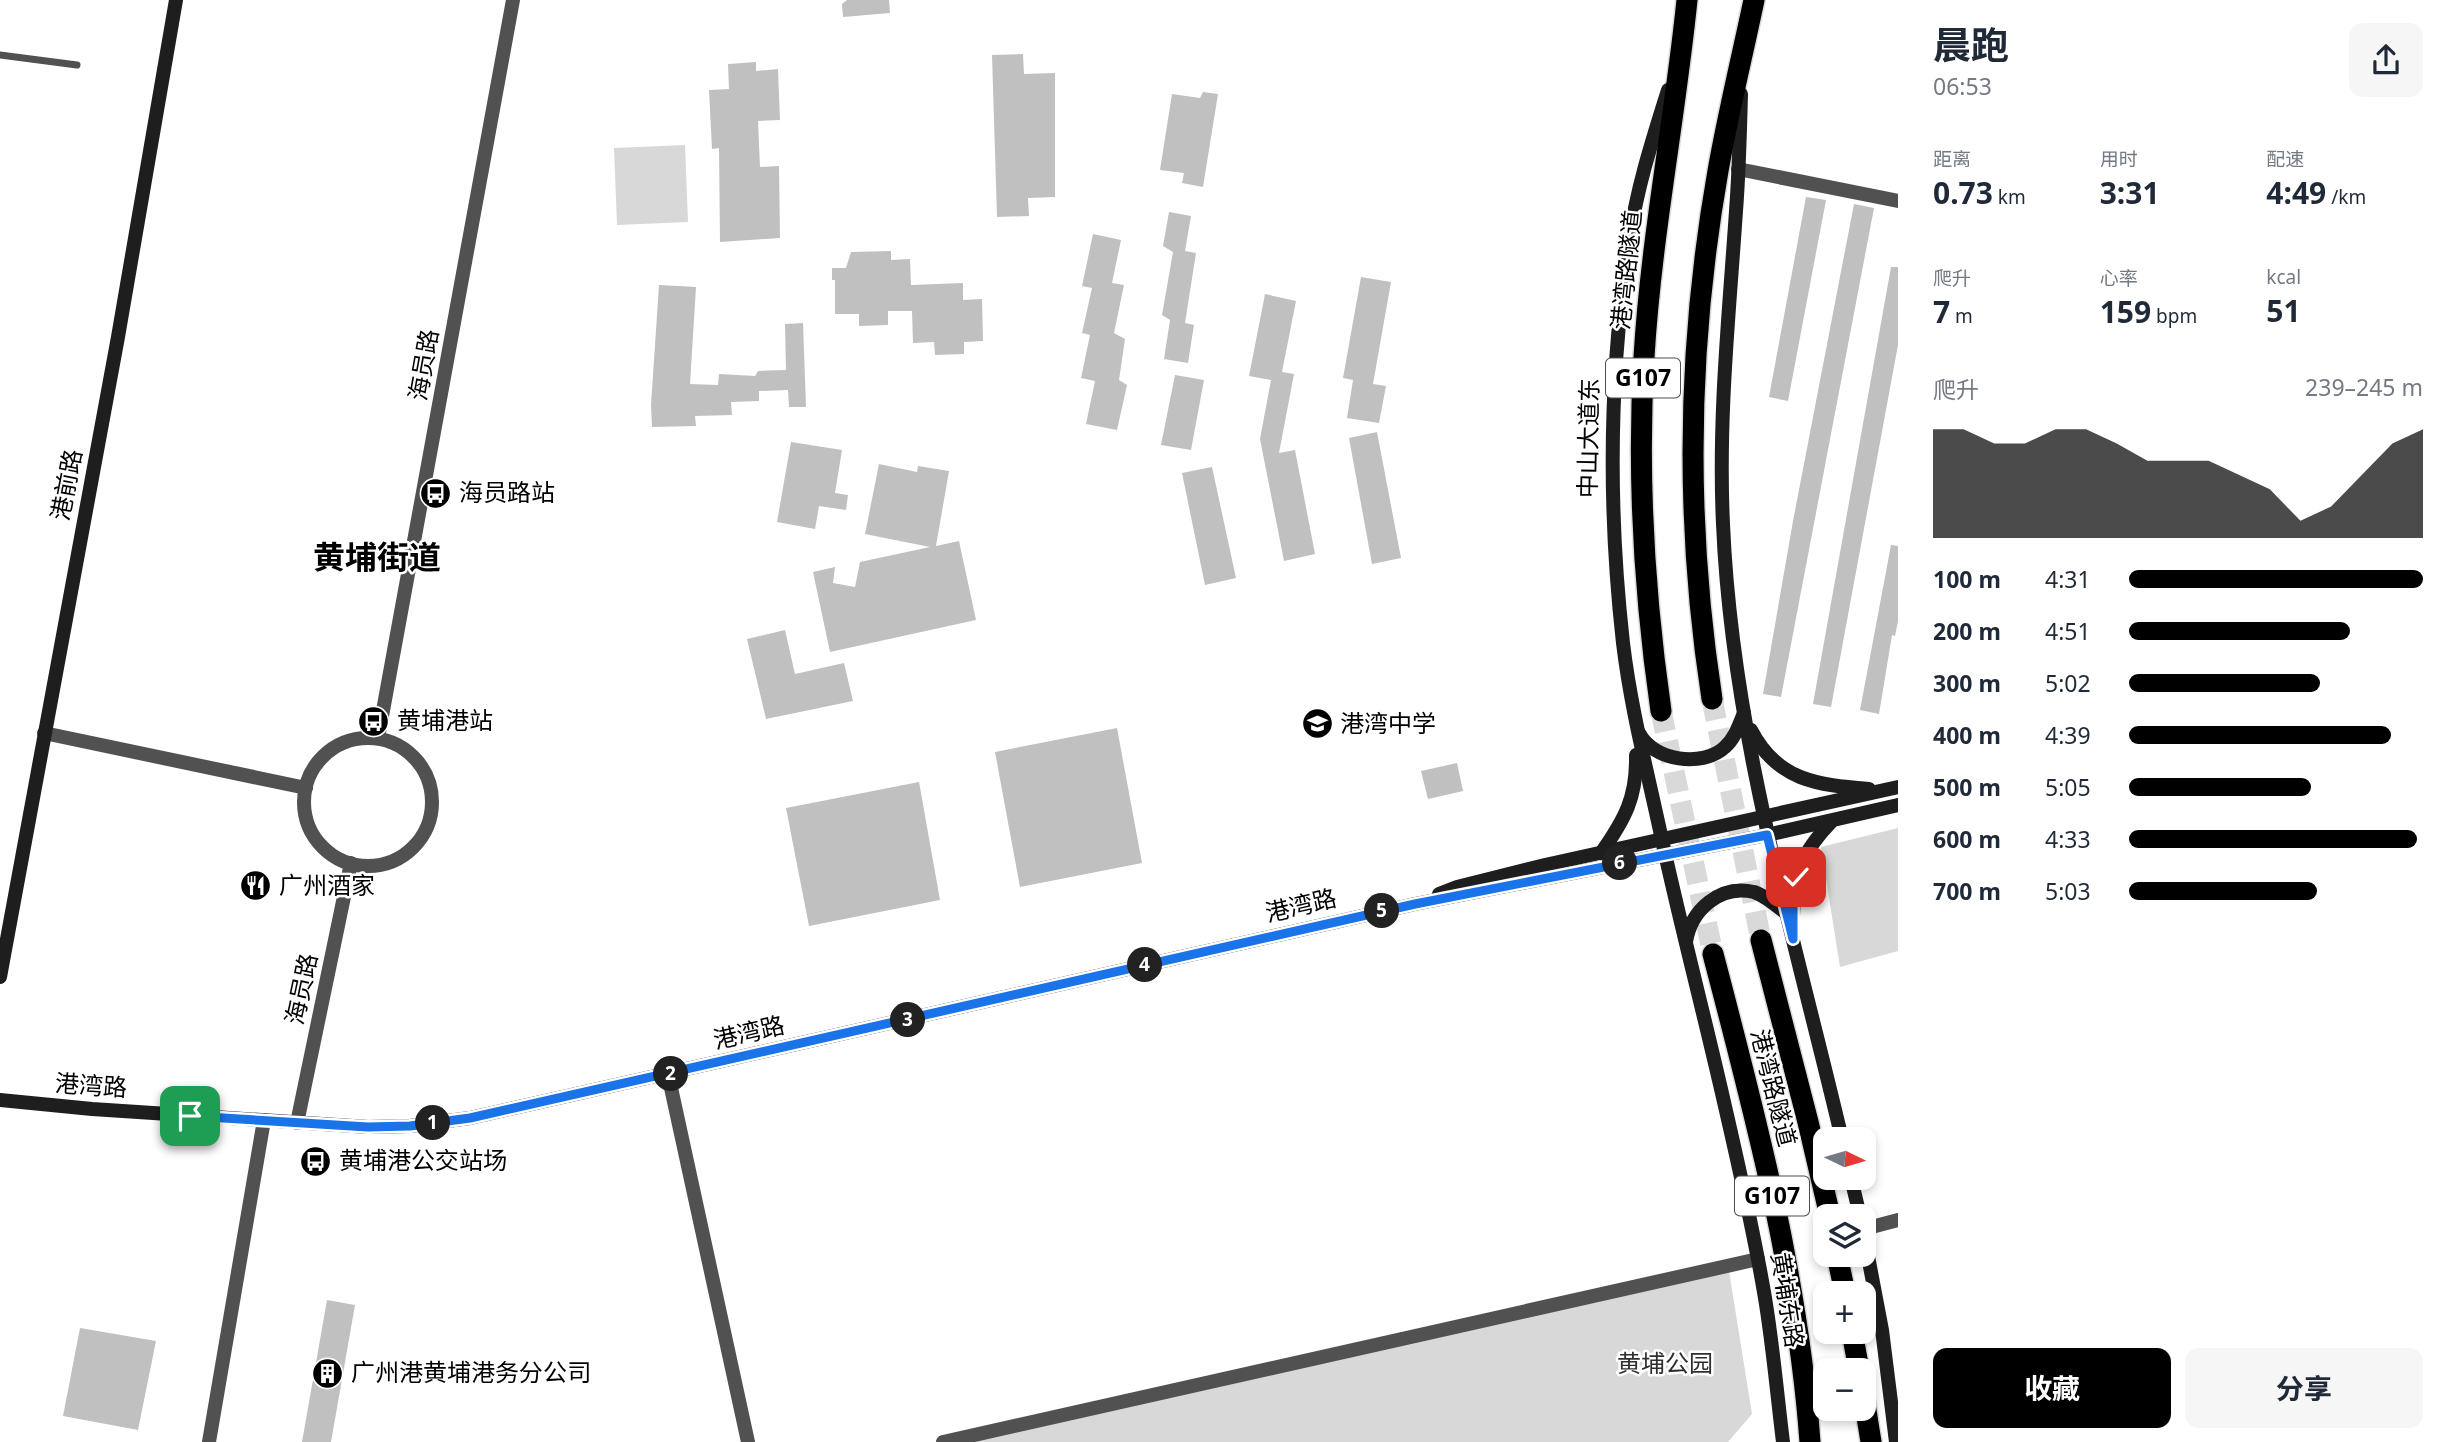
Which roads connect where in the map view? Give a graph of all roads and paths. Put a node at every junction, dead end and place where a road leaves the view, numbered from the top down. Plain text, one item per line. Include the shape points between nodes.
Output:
1 (176, 0) edge
2 (513, 0) edge
3 (1687, 0) edge
4 (1754, 0) edge
5 (1682, 45) junction
6 (1743, 52) junction
7 (0, 55) edge
8 (77, 65) dead end
9 (1738, 169) junction
10 (1898, 201) edge
11 (1712, 699) tunnel mouth
12 (1661, 711) tunnel mouth
13 (1744, 713) junction
14 (1636, 725) junction
15 (44, 733) junction
16 (378, 738) junction
17 (306, 788) junction
18 (1891, 789) edge
19 (1898, 805) edge
20 (1763, 818) junction
21 (1832, 821) junction
22 (1767, 835) junction
23 (1662, 839) junction
24 (1601, 853) junction
25 (1665, 854) junction
26 (351, 863) junction
27 (1415, 904) junction
28 (1787, 914) junction
29 (1793, 939) junction
30 (1761, 940) tunnel mouth
31 (1685, 947) junction
32 (1713, 954) tunnel mouth
33 (0, 977) edge
34 (668, 1074) junction
35 (0, 1100) edge
36 (264, 1121) junction
37 (297, 1123) junction
38 (1839, 1127) edge
39 (1826, 1204) edge
40 (1898, 1220) edge
41 (1876, 1226) edge
42 (1758, 1259) junction
43 (1870, 1267) edge
44 (1868, 1421) edge
45 (209, 1442) edge
46 (748, 1442) edge
47 (943, 1442) edge
48 (1783, 1442) edge
49 (1810, 1442) edge
50 (1871, 1442) edge
51 (1896, 1442) edge

1 - 15 street, 港前路
2 - 16 street, 海员路
3 - 5 highway, 中山大道东 / G107
4 - 6 highway, G107
5 - 12 highway, 港湾路隧道 / G107 via 1650,286 1641,418 1643,541
5 - 14 street, 中山大道东 via 1636,205 1619,341 1615,546
6 - 9 street
6 - 11 highway, G107 via 1716,184 1694,376 1696,568
7 - 8 lane
9 - 10 street
9 - 13 street via 1721,459 1727,588
13 - 14 street via 1725,747 1698,759 1657,750 1642,739
13 - 18 street via 1759,744 1802,780
13 - 20 street
14 - 23 street, 中山大道东
14 - 24 street via 1633,797
15 - 17 street
15 - 33 street, 港前路
16 - 17 street via 341,743 323,755 310,772
16 - 26 street via 401,747 428,778 429,820 420,839 405,854 386,864
17 - 26 street via 304,814 312,835 326,851
18 - 20 street, 港湾路
19 - 21 street, 港湾路
20 - 22 street
20 - 23 street, 港湾路
21 - 22 street, 港湾路
21 - 29 street via 1809,848 1798,870
22 - 25 street, 港湾路
22 - 28 street
23 - 24 street, 港湾路
23 - 25 street, 黄埔东路
24 - 27 street, 港湾路 via 1457,887
25 - 27 street, 港湾路
25 - 31 street, 黄埔东路
26 - 37 street, 海员路
27 - 34 street, 港湾路
28 - 29 street
28 - 31 street via 1755,892 1725,893 1698,911
29 - 38 street
30 - 39 highway, 港湾路隧道 / G107
31 - 42 street, 黄埔东路
32 - 49 highway, 港湾路隧道 / G107 via 1784,1253
34 - 37 street, 港湾路 via 447,1121 368,1127
34 - 46 street
35 - 36 street, 港湾路
36 - 37 street, 港湾路
36 - 45 street
40 - 41 street
42 - 47 street
42 - 48 street, 黄埔东路
43 - 51 street
44 - 50 highway

